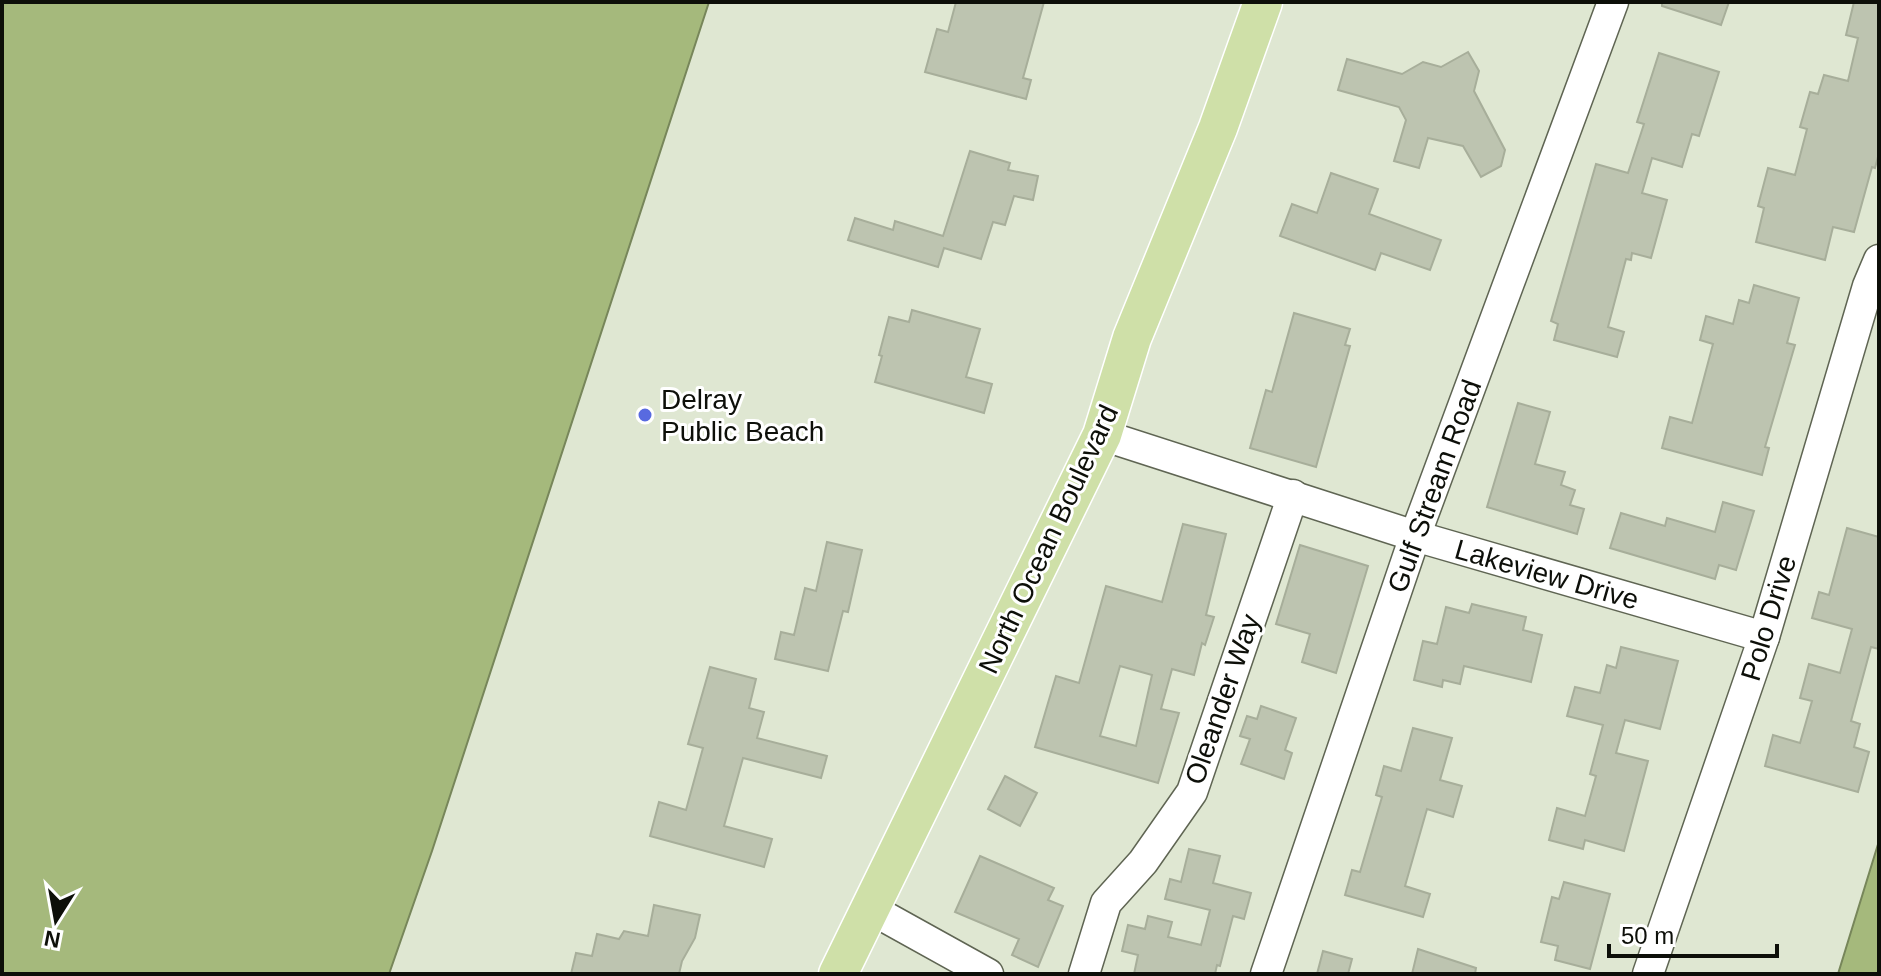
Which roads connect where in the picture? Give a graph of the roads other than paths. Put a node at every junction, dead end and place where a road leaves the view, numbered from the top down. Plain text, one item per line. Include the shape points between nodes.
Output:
1 (1263, 2) edge
2 (1613, 2) edge
3 (1879, 260) edge
4 (1102, 435) junction
5 (1293, 495) junction
6 (1415, 536) junction
7 (1764, 637) junction
8 (869, 908) junction
9 (838, 974) edge
10 (988, 974) edge
11 (1084, 974) edge
12 (1266, 974) edge
13 (1648, 974) edge

1 - 4 main road, North Ocean Boulevard via 1132,338
2 - 6 street, Gulf Stream Road
3 - 7 street, Polo Drive
4 - 5 street, Lakeview Drive
4 - 8 main road, North Ocean Boulevard
5 - 6 street, Lakeview Drive
5 - 11 street, Oleander Way via 1192,792 1143,862 1106,903
6 - 7 street, Lakeview Drive
6 - 12 street, Gulf Stream Road
7 - 13 street, Polo Drive
8 - 9 main road, North Ocean Boulevard
8 - 10 street

